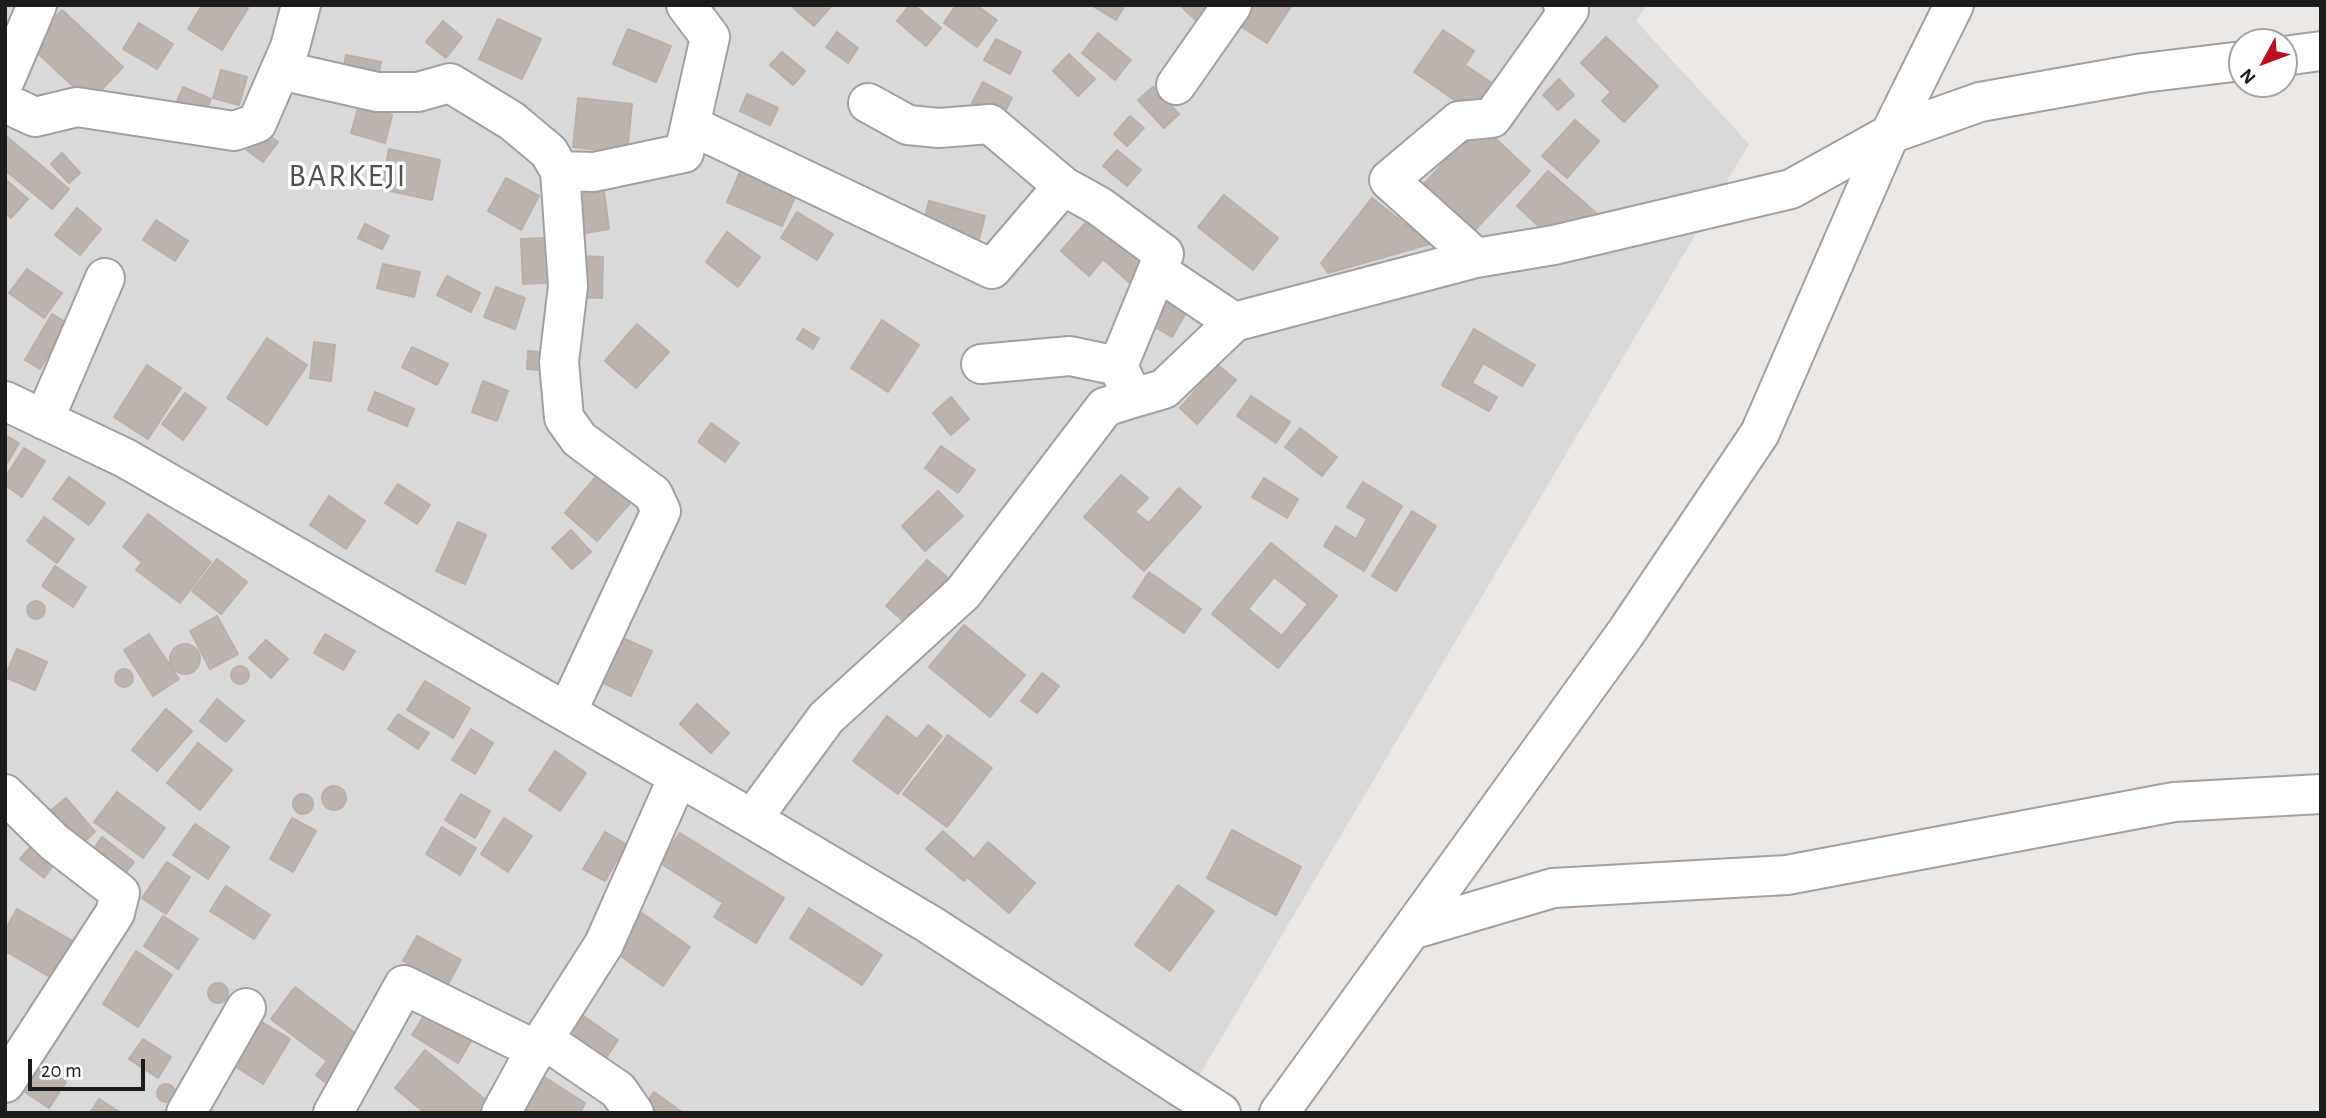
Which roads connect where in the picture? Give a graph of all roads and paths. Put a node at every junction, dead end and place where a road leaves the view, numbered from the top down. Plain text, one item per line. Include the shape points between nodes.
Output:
1 (37, 5) edge
2 (301, 5) edge
3 (686, 5) edge
4 (1232, 5) edge
5 (1563, 5) edge
6 (1954, 5) edge
7 (2321, 51) edge
8 (2298, 54) edge
9 (2228, 63) edge
10 (281, 70) junction
11 (5, 80) edge
12 (1176, 85) dead end
13 (5, 103) edge
14 (868, 103) dead end
15 (692, 126) junction
16 (1890, 134) junction
17 (560, 171) junction
18 (1063, 186) junction
19 (1476, 258) junction
20 (1159, 272) junction
21 (105, 278) dead end
22 (1234, 322) junction
23 (981, 364) dead end
24 (1126, 382) junction
25 (5, 401) edge
26 (44, 419) junction
27 (567, 712) junction
28 (678, 777) junction
29 (5, 794) edge
30 (2321, 794) edge
31 (752, 819) junction
32 (1411, 930) junction
33 (246, 1008) dead end
34 (540, 1045) junction
35 (5, 1083) edge
36 (186, 1113) edge
37 (333, 1113) edge
38 (501, 1113) edge
39 (634, 1113) edge
40 (1222, 1113) edge
41 (1279, 1113) edge

1 - 11 street
2 - 10 street
3 - 15 street via 710,37
4 - 12 street
5 - 19 street via 1569,10 1492,118 1459,121 1389,180
6 - 16 street
7 - 8 street
9 - 16 street via 1980,102
10 - 13 street via 257,123 234,131 77,107 35,117
10 - 17 street via 377,92 418,92 450,83 512,121 549,152
14 - 18 street via 908,125 990,124
15 - 17 street via 684,153 594,172
15 - 18 street via 992,269
16 - 19 street via 1791,189 1554,245
16 - 32 street via 1760,433 1625,634
17 - 27 street via 568,286 559,362 564,418 579,439 653,494 661,511
18 - 20 street via 1099,206 1164,254
19 - 22 street
20 - 22 street
20 - 24 street via 1139,309
21 - 26 street
22 - 24 street via 1164,389
23 - 24 street via 1070,356
24 - 31 street via 963,593 826,718
25 - 26 street
26 - 27 street via 125,458
27 - 28 street
28 - 31 street
28 - 34 street via 604,944
29 - 35 street via 54,842 120,893 115,913
30 - 32 street via 2174,802 1787,875 1553,888
31 - 40 street via 929,923
32 - 41 street
33 - 36 street
34 - 37 street via 404,985
34 - 38 street
34 - 39 street via 618,1090

